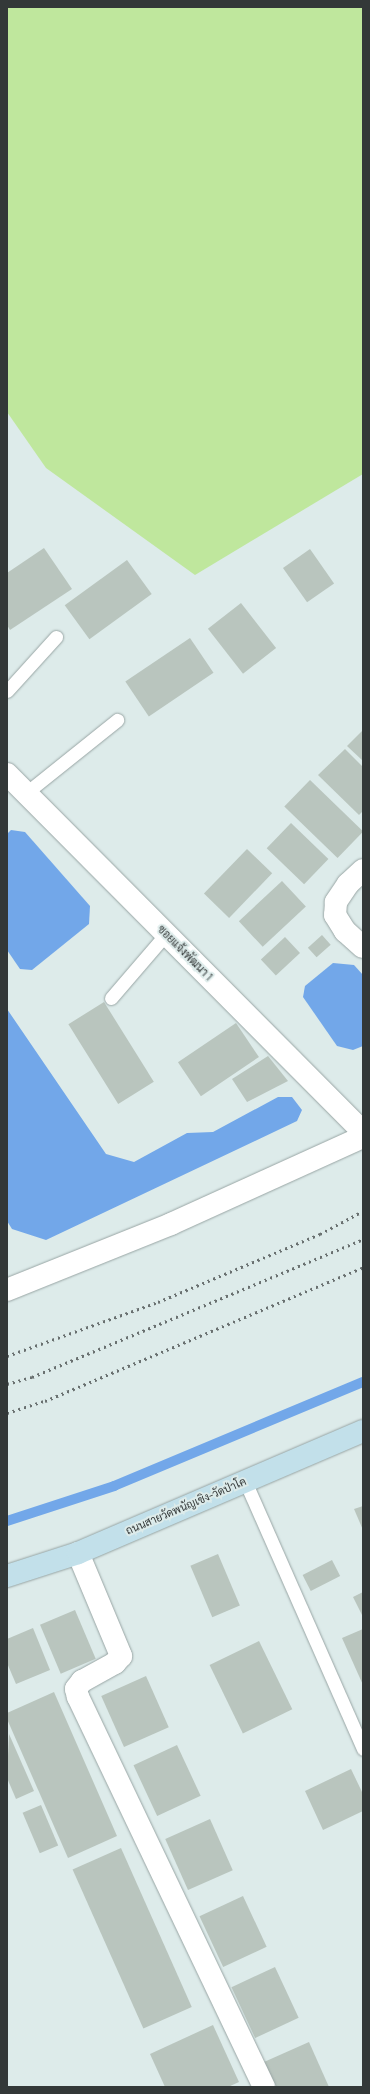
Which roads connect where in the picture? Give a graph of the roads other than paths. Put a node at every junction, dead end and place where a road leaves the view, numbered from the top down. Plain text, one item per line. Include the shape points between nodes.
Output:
1 (56, 637) dead end
2 (7, 691) edge
3 (117, 720) dead end
4 (7, 774) edge
5 (26, 793) junction
6 (363, 870) edge
7 (166, 934) junction
8 (363, 947) edge
9 (111, 998) dead end
10 (363, 1132) edge
11 (363, 1137) edge
12 (7, 1290) edge
13 (363, 1431) edge
14 (245, 1481) junction
15 (78, 1553) junction
16 (7, 1576) edge
17 (363, 1749) edge
18 (264, 2087) edge

1 - 2 lane
3 - 5 lane
4 - 5 street, ซอยแจ้งพัฒนา 1
5 - 7 street, ซอยแจ้งพัฒนา 1
6 - 8 street via 348,884 336,902 335,915 346,931
7 - 9 lane
7 - 10 street, ซอยแจ้งพัฒนา 1
11 - 12 street via 171,1224
13 - 14 main road, ถนนสายวัดพนัญเชิง-วัดป่าโค
14 - 15 main road, ถนนสายวัดพนัญเชิง-วัดป่าโค
14 - 17 lane
15 - 16 main road, ถนนสายวัดพนัญเชิง-วัดป่าโค
15 - 18 street via 121,1656 115,1663 82,1681 76,1689 78,1697

